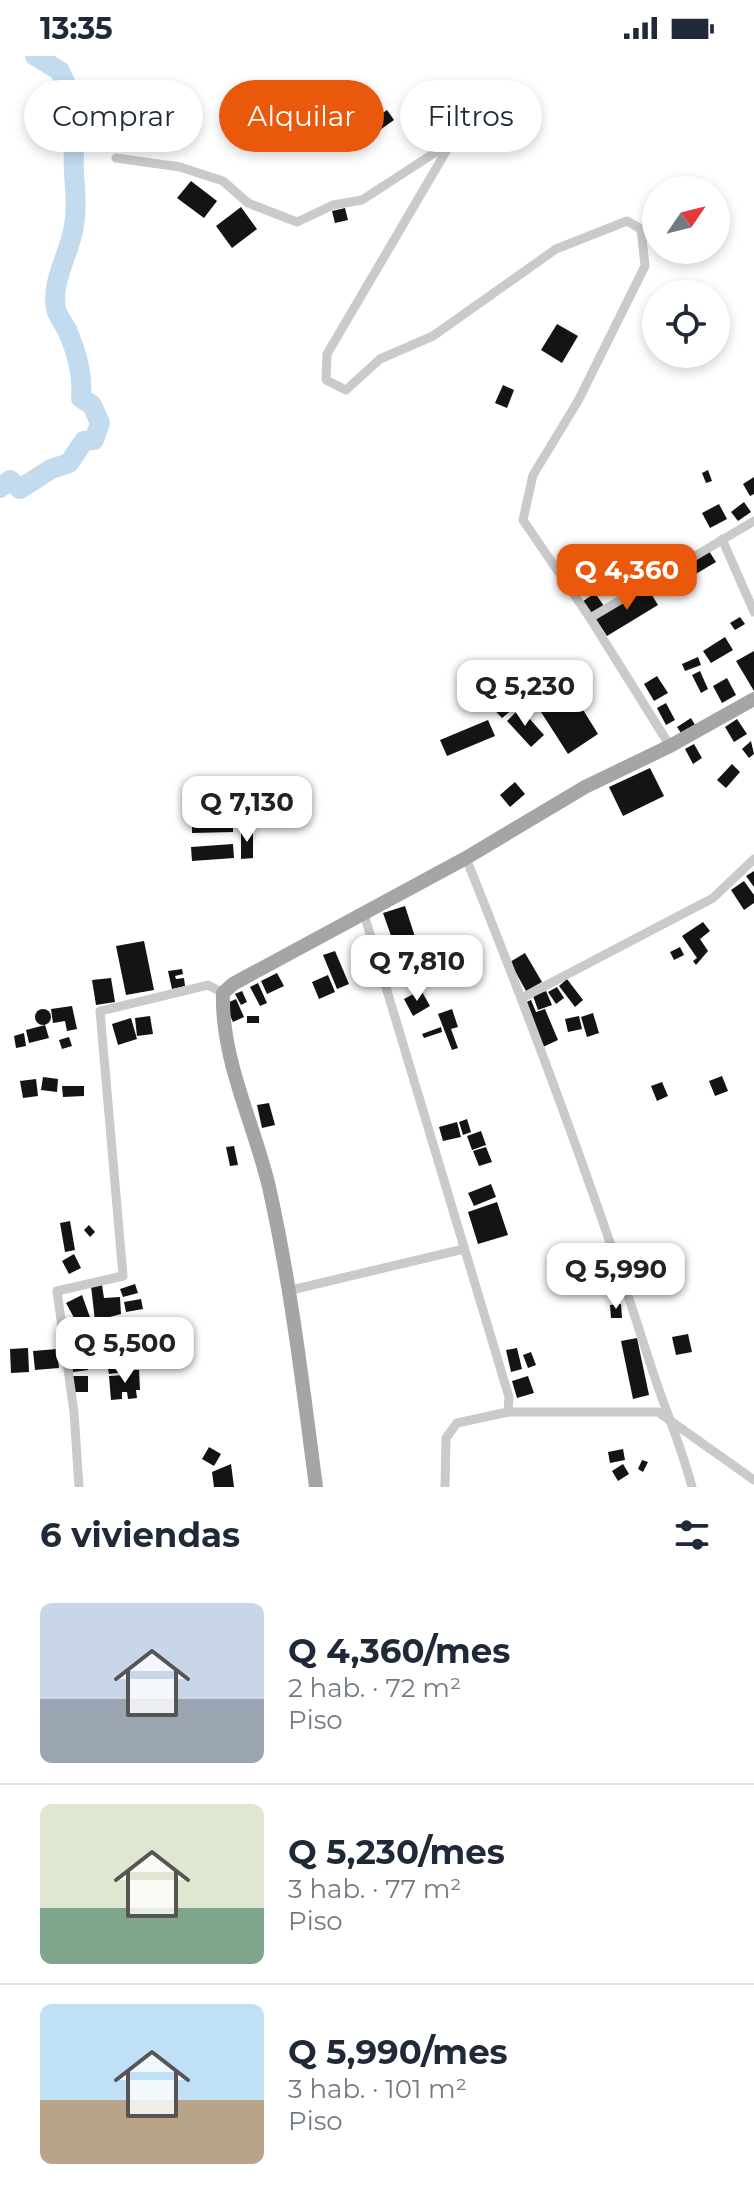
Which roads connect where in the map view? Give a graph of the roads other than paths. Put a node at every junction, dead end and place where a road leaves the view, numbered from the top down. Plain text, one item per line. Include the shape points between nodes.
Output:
1 (116, 158) dead end
2 (754, 521) edge
3 (722, 539) junction
4 (754, 612) edge
5 (590, 618) junction
6 (754, 699) edge
7 (670, 746) junction
8 (466, 858) junction
9 (754, 859) edge
10 (364, 914) junction
11 (223, 993) junction
12 (522, 998) junction
13 (464, 1249) junction
14 (287, 1291) junction
15 (508, 1412) junction
16 (672, 1420) junction
17 (754, 1480) edge
18 (79, 1487) edge
19 (316, 1487) edge
20 (445, 1487) edge
21 (692, 1487) edge

1 - 5 street via 180,167 223,181 248,203 297,222 333,205 362,200 448,148 327,354 326,380 346,390 380,359 433,336 556,249 627,221 641,229 645,266 578,401 533,475 523,520
2 - 3 street
3 - 4 street
3 - 5 street
5 - 7 street
6 - 7 main road
7 - 8 main road via 585,787
8 - 10 main road
8 - 12 street
9 - 12 street via 713,898
10 - 11 main road
10 - 13 street
11 - 14 main road via 238,1087 269,1186
11 - 18 street via 208,985 100,1011 123,1276 57,1291
12 - 16 street
13 - 14 street
13 - 15 street via 509,1397
14 - 19 main road
15 - 16 street via 658,1412
15 - 20 street via 457,1423 446,1438
16 - 17 street
16 - 21 street

